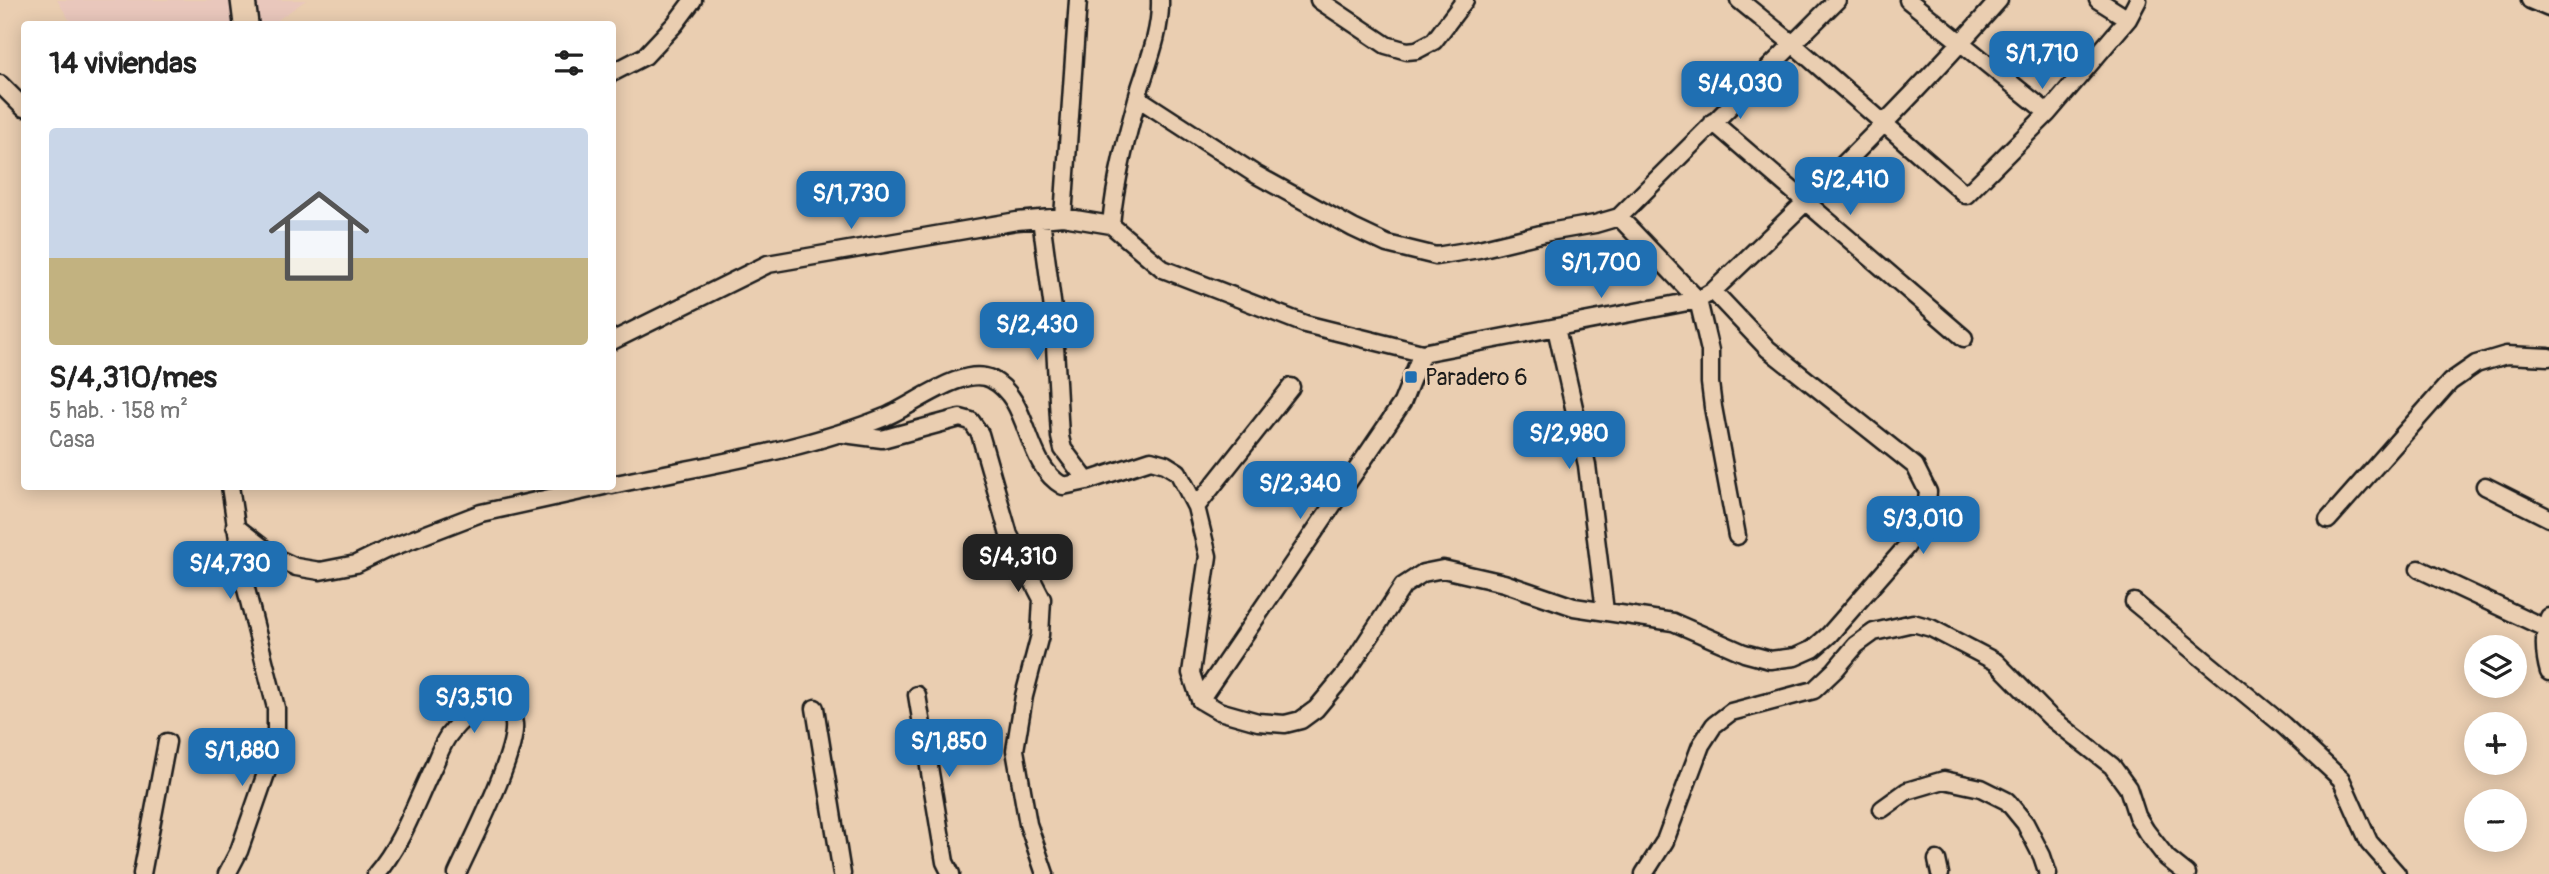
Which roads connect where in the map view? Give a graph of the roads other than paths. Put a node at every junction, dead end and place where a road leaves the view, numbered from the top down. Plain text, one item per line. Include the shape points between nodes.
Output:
1 (243, 0) edge
2 (693, 0) edge
3 (1078, 0) edge
4 (1160, 0) edge
5 (1319, 0) edge
6 (1465, 0) edge
7 (1739, 0) edge
8 (1837, 0) edge
9 (1908, 0) edge
10 (1999, 0) edge
11 (2098, 0) edge
12 (2138, 0) edge
13 (2530, 0) edge
14 (2549, 8) edge
15 (2128, 19) junction
16 (246, 21) edge
17 (1961, 43) junction
18 (1793, 44) junction
19 (616, 71) edge
20 (0, 84) edge
21 (1138, 98) junction
22 (21, 105) edge
23 (2048, 113) junction
24 (1713, 122) junction
25 (1884, 123) junction
26 (1806, 203) junction
27 (1063, 217) junction
28 (1619, 217) junction
29 (1041, 219) junction
30 (1111, 225) junction
31 (1713, 291) junction
32 (1698, 300) junction
33 (1556, 328) junction
34 (1964, 338) dead end
35 (616, 339) edge
36 (1422, 353) junction
37 (2549, 357) edge
38 (1291, 387) dead end
39 (841, 433) junction
40 (1087, 481) junction
41 (616, 484) edge
42 (2485, 486) dead end
43 (230, 490) edge
44 (586, 490) edge
45 (1196, 507) junction
46 (2549, 518) edge
47 (2328, 520) dead end
48 (235, 526) junction
49 (1737, 536) dead end
50 (2419, 569) dead end
51 (2134, 602) dead end
52 (1605, 611) junction
53 (2547, 623) edge
54 (2549, 672) edge
55 (917, 695) dead end
56 (1200, 699) junction
57 (815, 708) dead end
58 (167, 742) dead end
59 (1882, 809) dead end
60 (142, 874) edge
61 (227, 874) edge
62 (376, 874) edge
63 (457, 874) edge
64 (842, 874) edge
65 (951, 874) edge
66 (1045, 874) edge
67 (1644, 874) edge
68 (2048, 874) edge
69 (2187, 874) edge
70 (2397, 874) edge

1 - 16 street
2 - 19 street via 645,57
3 - 27 street
4 - 21 street via 1161,18
5 - 6 street via 1386,45 1406,51 1434,41
7 - 18 street
8 - 18 street
9 - 17 street
10 - 17 street
11 - 15 street
12 - 15 street
13 - 14 street
15 - 23 street
17 - 23 street
17 - 25 street
18 - 24 street
18 - 25 street
20 - 22 street
21 - 28 street via 1255,174 1387,244 1436,256
21 - 30 street
23 - 25 street via 1966,195
24 - 26 street
24 - 28 street
25 - 26 street
26 - 31 street
26 - 34 street
27 - 29 street
27 - 30 street
28 - 32 street
29 - 35 street via 768,264
29 - 40 street via 1053,309 1060,437 1063,449
30 - 36 street via 1163,269 1305,324
31 - 32 street
31 - 52 street via 1768,349 1915,466 1928,492 1925,519 1829,635 1814,649 1795,657 1770,660 1673,622
32 - 33 street
32 - 49 street via 1710,351 1713,407
33 - 36 street
33 - 52 street via 1587,465
36 - 56 street via 1402,403
37 - 47 street via 2506,355 2476,364 2450,382
38 - 45 street
39 - 40 street via 912,405 962,377 988,377 1007,389 1052,480 1063,486
39 - 41 street
39 - 66 street via 882,439 960,418 971,421 980,434 1009,535 1042,599 1040,635 1015,750 1028,824
40 - 45 street via 1151,460 1178,472
42 - 46 street
43 - 48 street
44 - 48 street via 481,513 356,565 320,571 276,558
45 - 56 street via 1208,556 1191,673
48 - 61 street via 276,708 276,745
50 - 53 street
51 - 70 street via 2283,725 2340,779 2370,842
52 - 56 street via 1574,607 1504,583 1443,569 1423,573 1404,586 1346,673 1301,720 1258,722 1219,711
53 - 54 street
55 - 65 street
57 - 64 street
58 - 60 street
59 - 68 street via 1908,791 1944,780 1981,788 2007,801 2025,824
62 - 63 street via 396,848 447,737 475,710 502,708 514,724 506,761
67 - 69 street via 1665,841 1701,745 1714,725 1731,712 1814,690 1874,632 1913,623 1996,662 2050,717 2112,766 2128,788 2146,831

